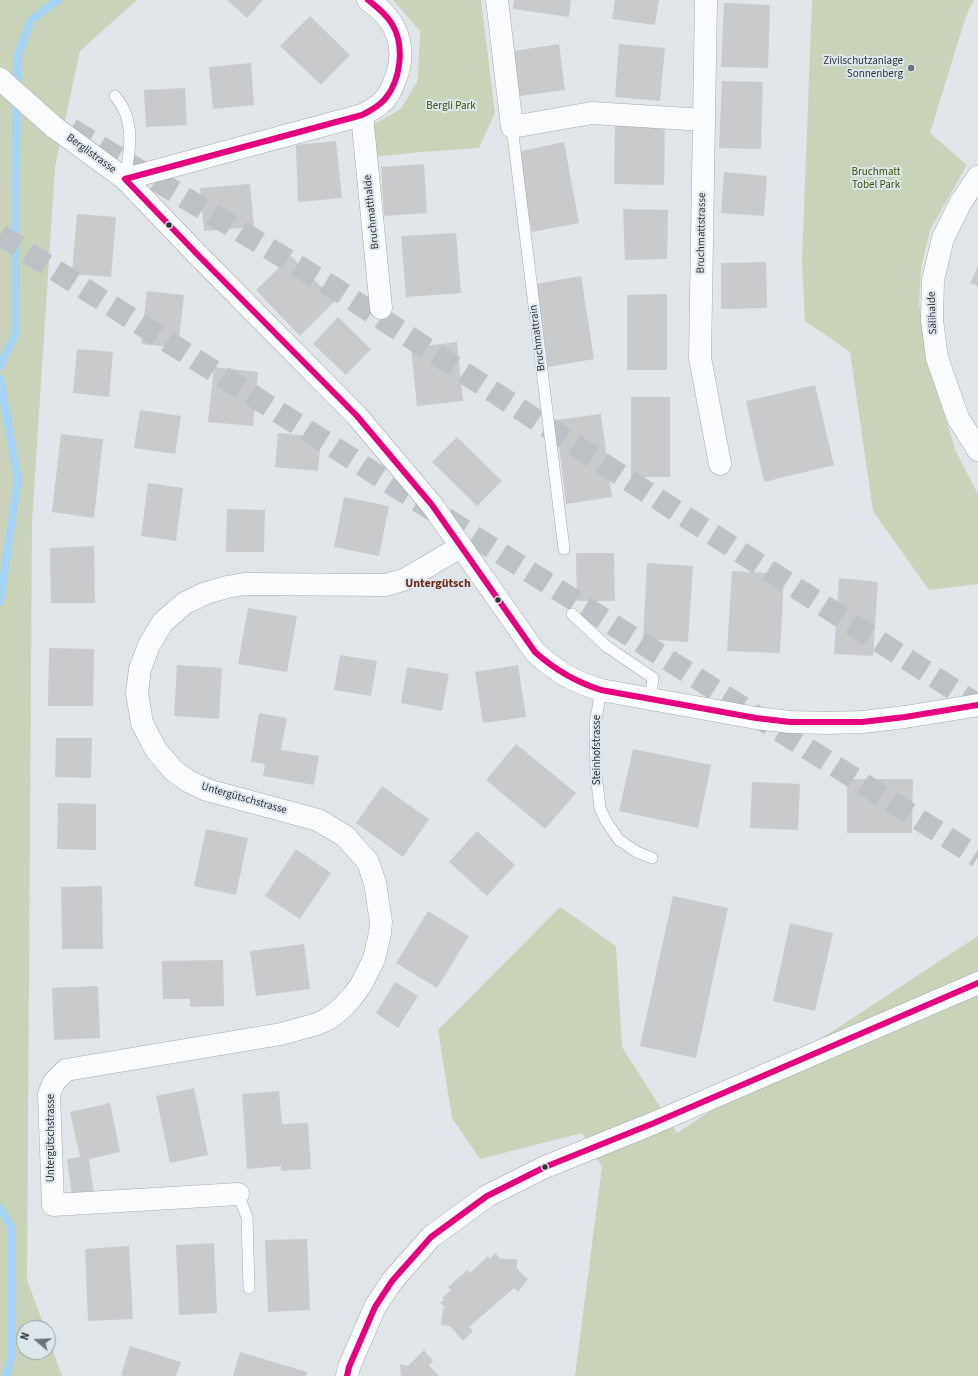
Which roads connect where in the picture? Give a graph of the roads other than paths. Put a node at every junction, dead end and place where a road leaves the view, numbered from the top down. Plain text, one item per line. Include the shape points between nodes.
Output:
1 (368, 0) edge
2 (497, 0) edge
3 (706, 0) edge
4 (0, 79) edge
5 (115, 96) dead end
6 (362, 115) junction
7 (704, 120) junction
8 (512, 128) junction
9 (978, 177) edge
10 (125, 179) junction
11 (382, 308) dead end
12 (978, 450) edge
13 (720, 464) dead end
14 (460, 547) junction
15 (564, 549) dead end
16 (572, 614) dead end
17 (601, 690) junction
18 (650, 700) junction
19 (978, 705) edge
20 (652, 858) dead end
21 (978, 983) edge
22 (238, 1194) joint
23 (249, 1288) dead end
24 (347, 1376) edge

1 - 6 street, Berglistrasse via 379,7 394,25 400,46 400,67 391,91 380,104
2 - 8 street, Bruchmattrain
3 - 7 street, Bruchmattstrasse
4 - 10 street, Berglistrasse, bridge via 54,127
5 - 10 lane via 126,112 129,126 131,144
6 - 10 street, Berglistrasse
6 - 11 street, Bruchmatthalde
7 - 8 street via 592,113
7 - 13 street, Bruchmattstrasse via 700,358
8 - 15 lane, Bruchmattrain
9 - 12 street, Sälihalde via 961,202 943,238 933,280 932,320 937,358 955,410
10 - 14 street via 357,416 432,505
14 - 17 street via 535,652 551,667 568,677
14 - 22 street, Untergütschstrasse via 406,578 386,586 244,584 206,593 185,602 163,622 149,645 140,669 137,693 142,723 156,750 174,771 207,790 318,820 345,836 368,862 375,883 381,922 374,959 361,985 342,1008 328,1019 281,1034 66,1070 54,1082 49,1094 53,1205
16 - 18 lane via 606,646 653,678
17 - 18 street
17 - 20 lane, Steinhofstrasse via 595,724 600,808 619,840
18 - 19 street, bridge via 756,718 828,723 905,717
21 - 24 street via 545,1167 487,1196 431,1236 392,1281 375,1307
22 - 23 lane via 247,1217

